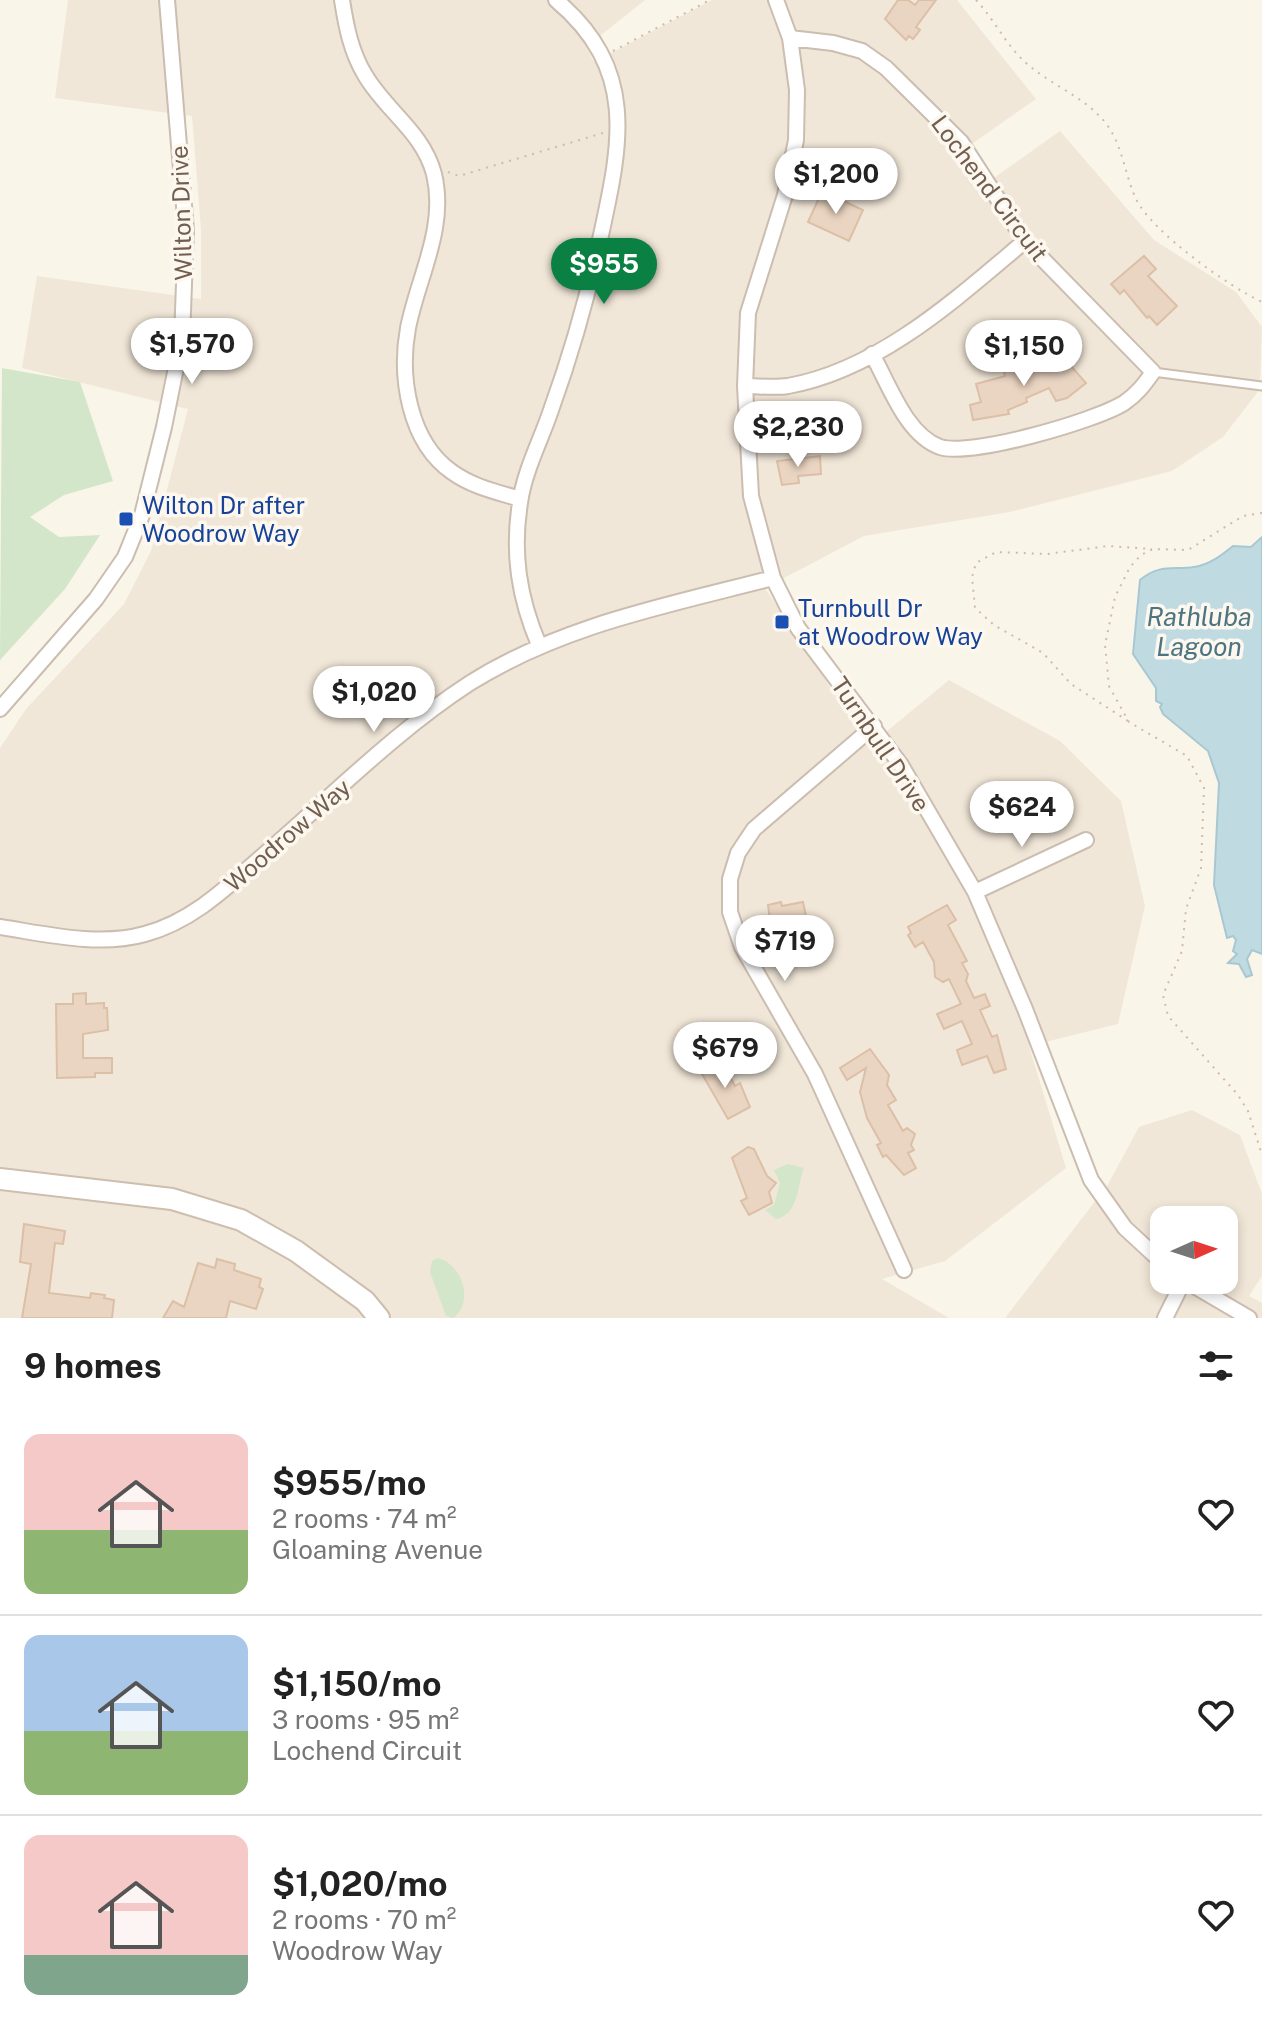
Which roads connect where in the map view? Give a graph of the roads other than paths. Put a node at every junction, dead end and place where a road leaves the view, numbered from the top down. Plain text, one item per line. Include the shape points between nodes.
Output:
1 (167, 0) edge
2 (342, 0) edge
3 (556, 0) edge
4 (776, 0) edge
5 (790, 38) junction
6 (1025, 241) junction
7 (872, 354) junction
8 (1153, 372) junction
9 (745, 386) junction
10 (1262, 386) edge
11 (520, 499) junction
12 (773, 578) junction
13 (539, 645) junction
14 (0, 709) edge
15 (874, 726) junction
16 (1086, 840) dead end
17 (975, 892) junction
18 (0, 927) edge
19 (0, 1179) edge
20 (1150, 1251) edge
21 (904, 1270) dead end
22 (1177, 1294) edge
23 (1208, 1294) edge
24 (379, 1318) edge
25 (1165, 1318) edge
26 (1249, 1318) edge

1 - 14 street, Wilton Drive via 186,230 182,338 164,427 142,515 125,557 96,599
2 - 11 street via 348,37 365,76 418,137 438,193 437,227 408,330 405,376 412,414 429,449 451,472
3 - 11 street via 591,38 603,60 620,135 577,337
4 - 5 street, Turnbull Drive
5 - 6 street, Lochend Circuit via 862,51 886,68 961,142
5 - 9 street, Turnbull Drive via 796,140 785,195 748,313
6 - 7 street via 956,299
6 - 8 street, Lochend Circuit
7 - 8 street via 916,432 939,447 964,450 1083,421 1142,390
7 - 9 street via 787,386
8 - 10 lane
9 - 12 street, Turnbull Drive via 751,496
11 - 13 street via 517,574
12 - 13 street, Woodrow Way via 608,620
12 - 15 street, Turnbull Drive via 798,628
13 - 18 street, Woodrow Way via 470,683 413,725 200,911 144,935 81,939
15 - 17 street, Turnbull Drive
15 - 21 street via 754,829 738,853 730,879 730,912 742,947 815,1074
16 - 17 street
17 - 20 street, Turnbull Drive via 1083,1166 1125,1228
19 - 24 main road via 172,1199 241,1220 296,1251 365,1301
22 - 25 street
23 - 26 street

